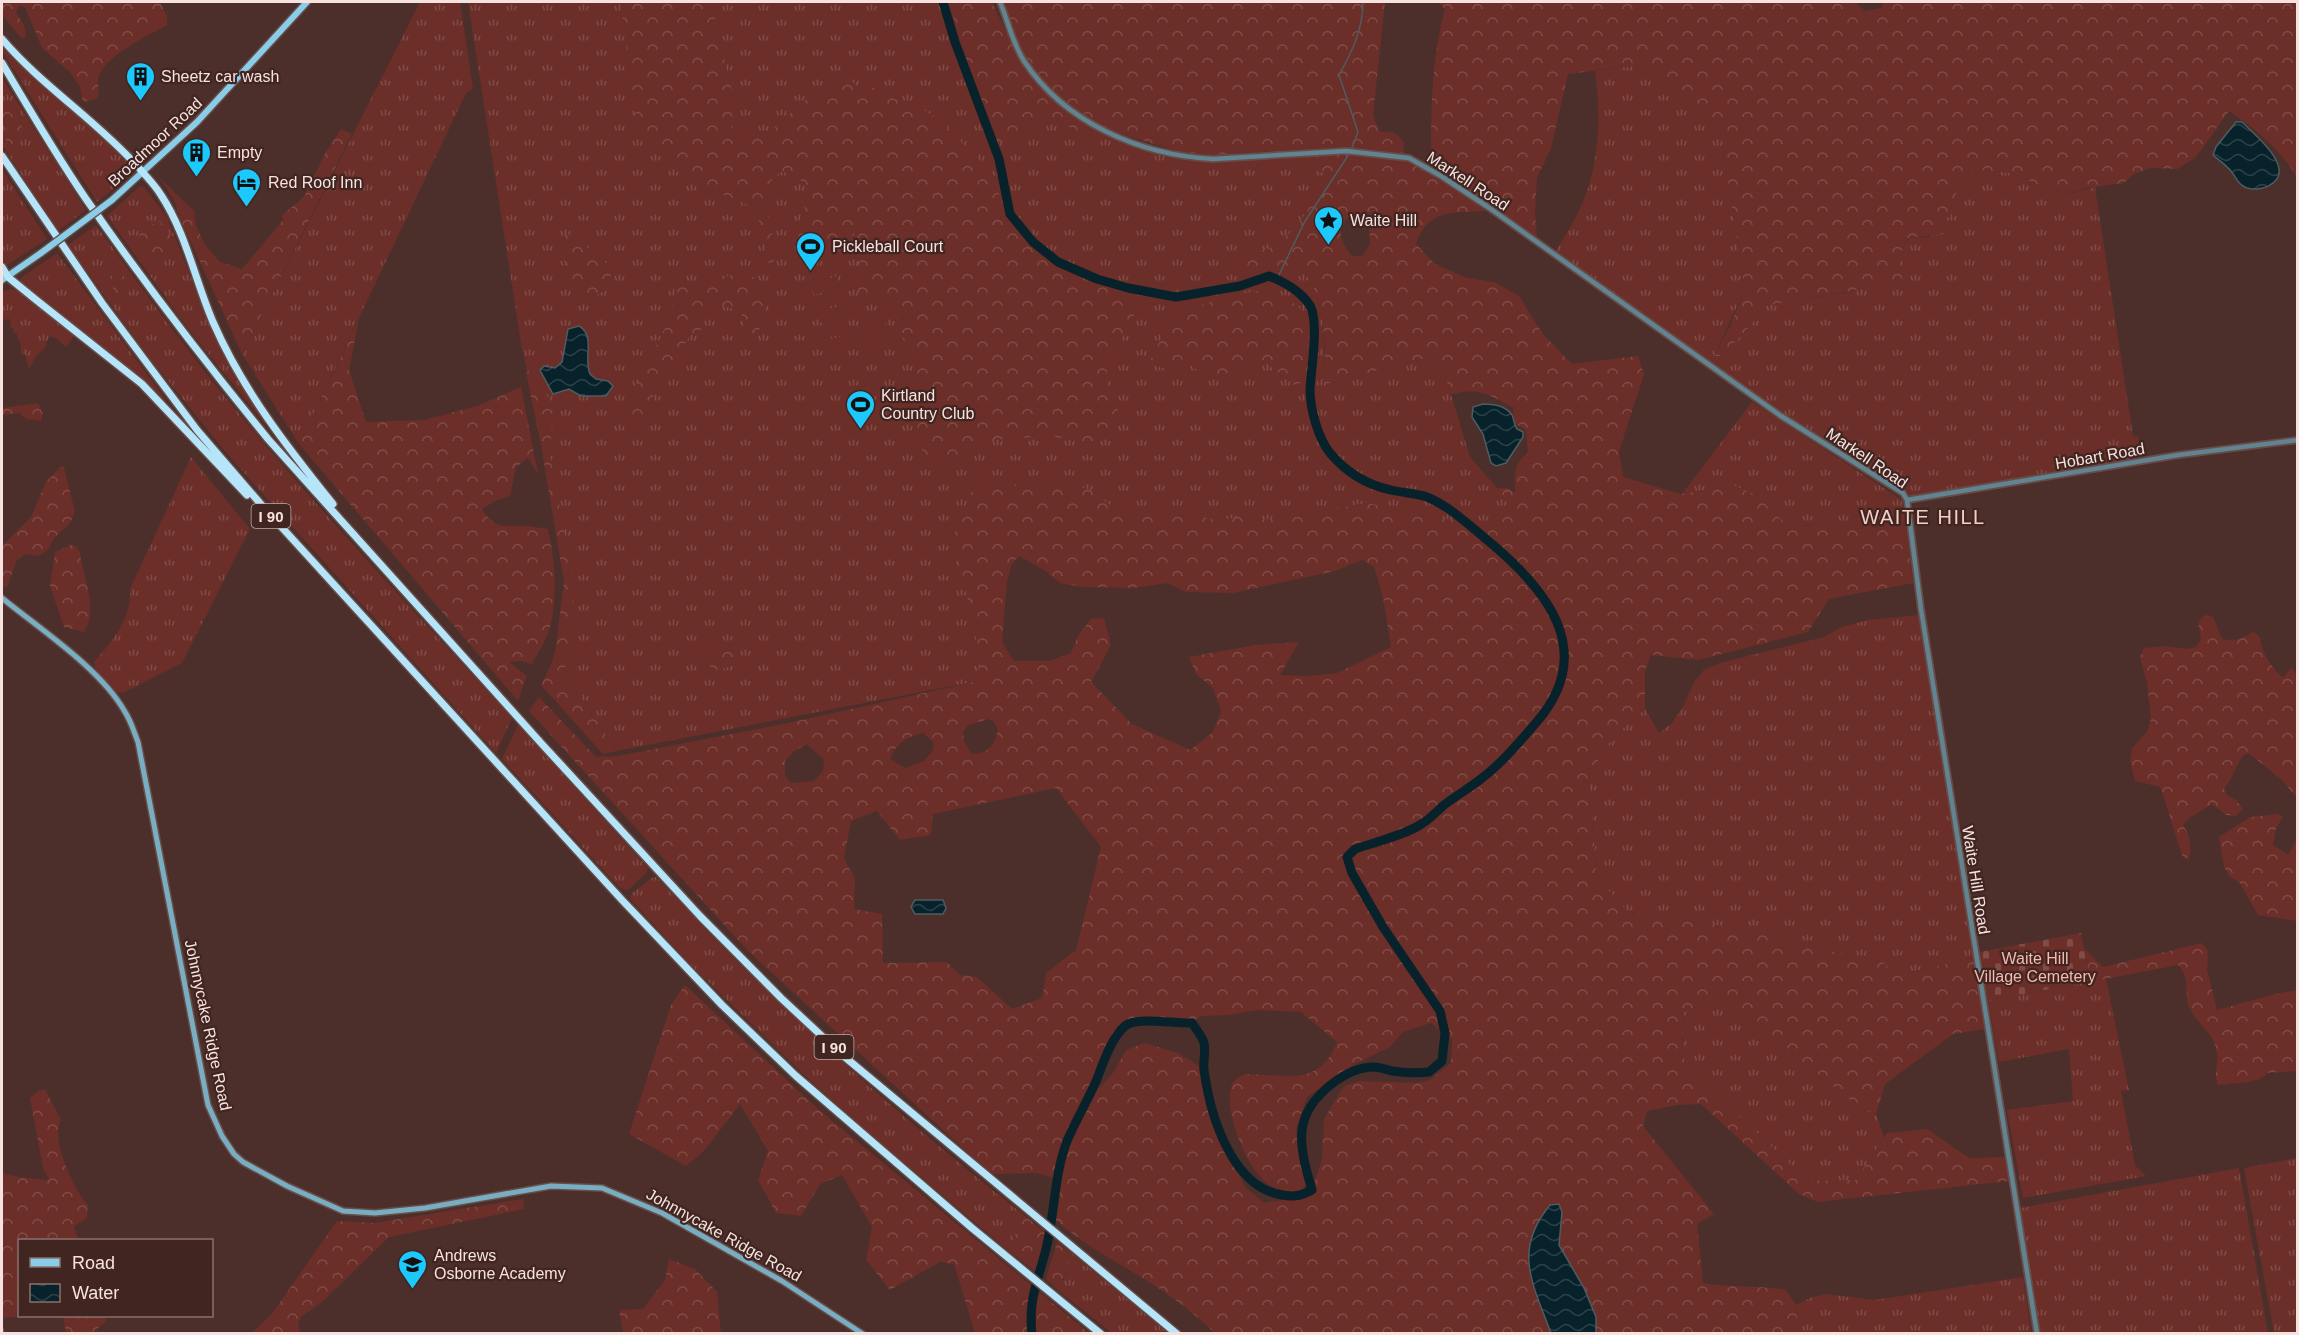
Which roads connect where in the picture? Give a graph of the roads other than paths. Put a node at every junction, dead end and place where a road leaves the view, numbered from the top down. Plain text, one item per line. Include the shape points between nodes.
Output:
1 (307, 2) edge
2 (1000, 2) edge
3 (2, 39) edge
4 (2, 63) edge
5 (2, 156) edge
6 (143, 174) junction
7 (2, 267) edge
8 (5, 278) edge
9 (2298, 440) edge
10 (1907, 500) junction
11 (310, 558) junction
12 (380, 562) junction
13 (2, 598) edge
14 (863, 1334) edge
15 (1101, 1334) edge
16 (1178, 1334) edge
17 (2037, 1334) edge

1 - 6 main road, Broadmoor Road via 230,88
2 - 10 street, Markell Road via 1010,33 1038,80 1068,110 1089,123 1116,136 1193,158 1346,151 1409,158 1441,176 1781,416 1904,493
3 - 6 highway via 117,144
4 - 12 highway, I 90 via 88,201 228,390
5 - 11 highway, I 90 via 102,303 197,430
6 - 8 main road, Broadmoor Road, bridge
6 - 12 highway via 173,216 213,322 233,363 285,444
7 - 8 highway
8 - 11 highway via 147,388
9 - 10 street, Hobart Road via 2178,455
10 - 17 street, Waite Hill Road
11 - 15 highway, I 90 via 722,1005 844,1118
12 - 16 highway, I 90 via 678,892 781,998 840,1053
13 - 14 main road, Johnnycake Ridge Road via 104,683 132,726 208,1104 222,1136 243,1162 320,1202 354,1212 425,1208 551,1186 602,1188 672,1218 782,1281

